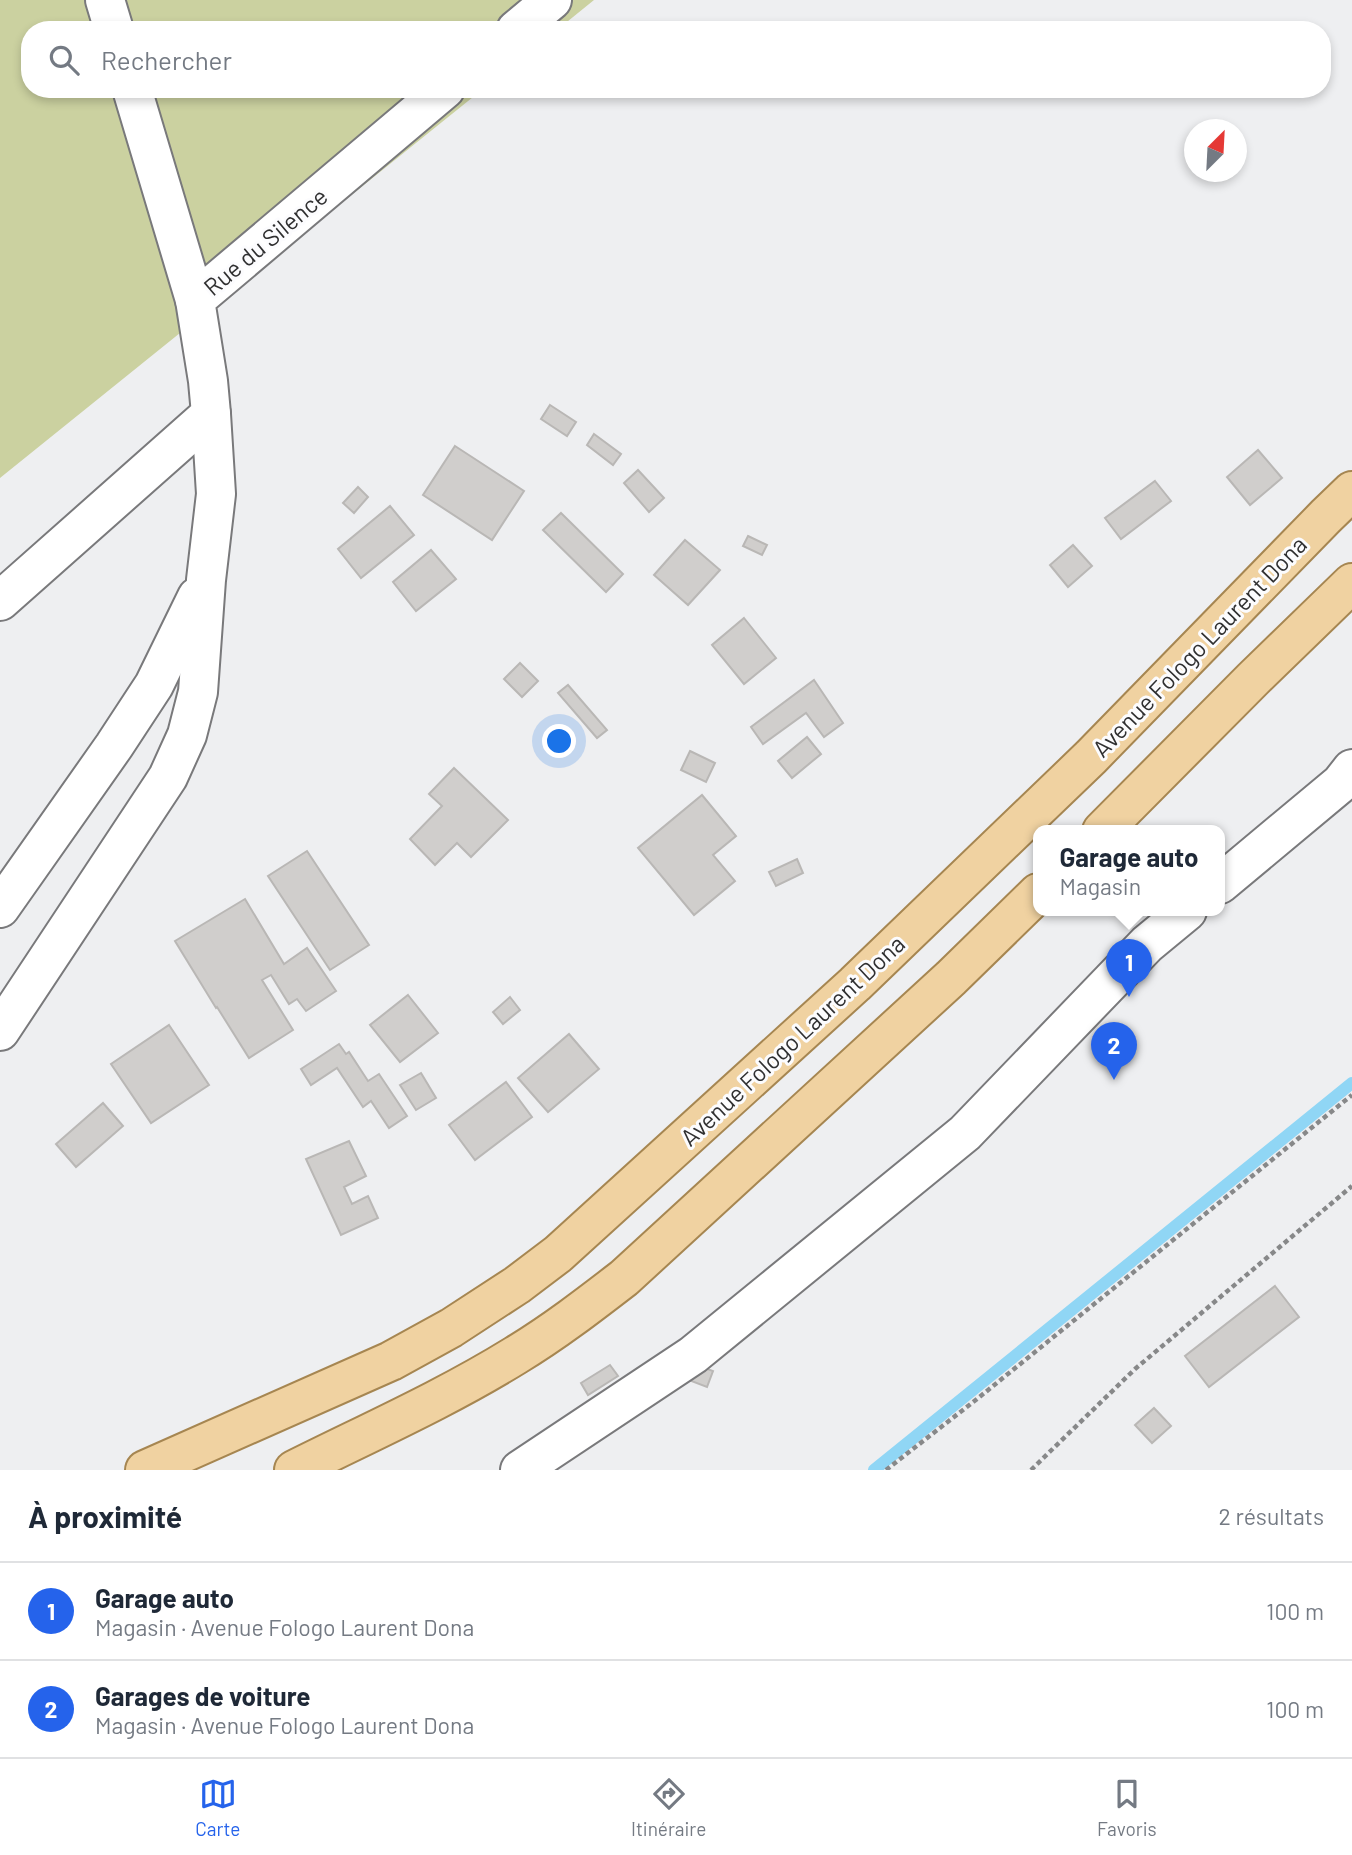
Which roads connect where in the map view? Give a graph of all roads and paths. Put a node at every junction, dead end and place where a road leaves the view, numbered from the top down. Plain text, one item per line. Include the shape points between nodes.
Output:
1 (105, 0) edge
2 (552, 0) edge
3 (111, 21) edge
4 (527, 21) edge
5 (135, 98) edge
6 (434, 98) edge
7 (195, 300) junction
8 (211, 414) junction
9 (1352, 491) edge
10 (206, 580) junction
11 (1352, 583) edge
12 (0, 601) edge
13 (1352, 769) edge
14 (1108, 825) edge
15 (1225, 880) edge
16 (1033, 898) edge
17 (0, 908) edge
18 (1181, 916) edge
19 (0, 1031) edge
20 (1352, 1095) edge
21 (1352, 1186) edge
22 (145, 1470) edge
23 (293, 1470) edge
24 (520, 1470) edge
25 (886, 1470) edge
26 (1031, 1470) edge

1 - 3 street
2 - 4 street
5 - 7 street
6 - 7 street, Rue du Silence
7 - 8 street, Rue du Silence
8 - 10 street, Rue du Silence via 216,494
8 - 12 street
9 - 22 main road, Avenue Fologo Laurent Dona via 1012,833 845,993 558,1254 451,1328 391,1362
10 - 17 street via 148,695
10 - 19 street, Rue du Silence via 198,692 187,735 168,777
11 - 14 main road
13 - 15 street
16 - 23 main road via 593,1302 449,1394
18 - 24 street via 1147,944 965,1133 693,1355
20 - 25 path
21 - 26 path via 1135,1369

